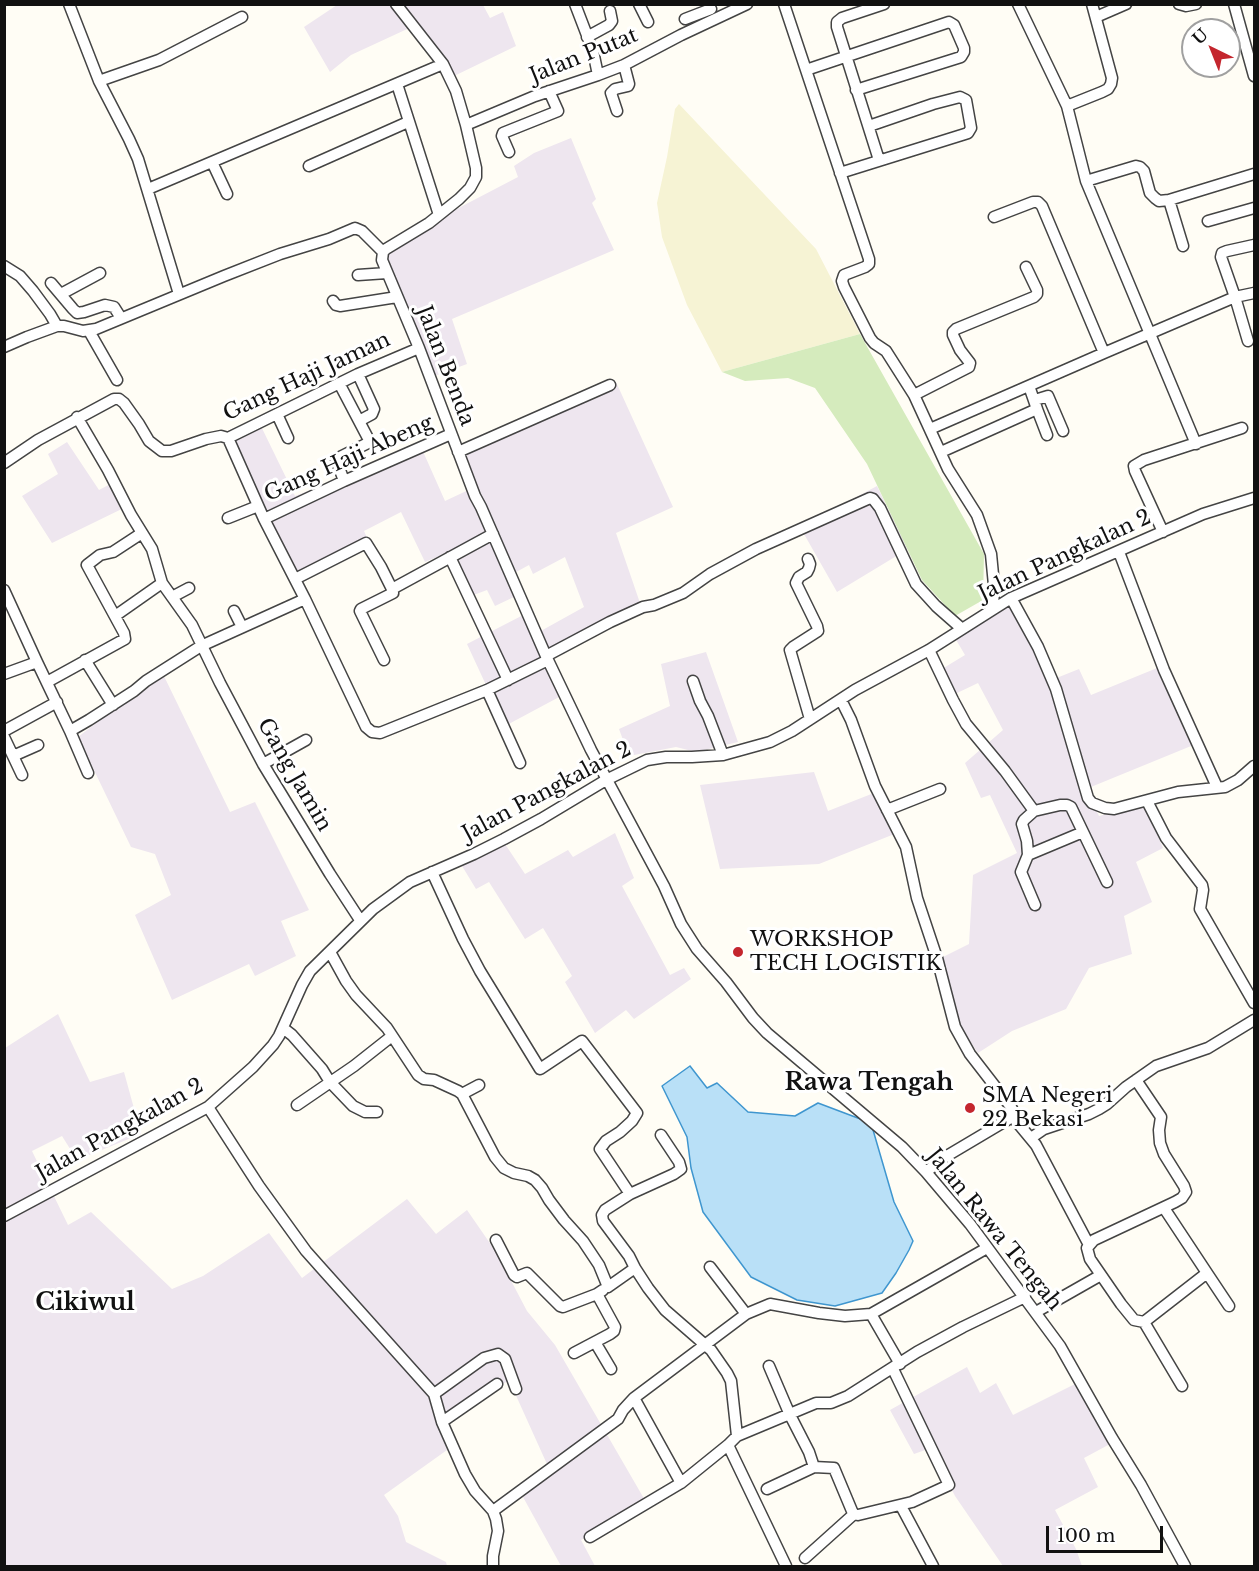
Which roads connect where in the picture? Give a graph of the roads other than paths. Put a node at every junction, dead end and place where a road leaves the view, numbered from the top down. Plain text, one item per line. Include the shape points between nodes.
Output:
1 (69, 4) edge
2 (396, 4) edge
3 (575, 4) edge
4 (639, 4) edge
5 (747, 4) edge
6 (784, 4) edge
7 (884, 4) edge
8 (1018, 4) edge
9 (1092, 4) edge
10 (1126, 4) edge
11 (1179, 4) edge
12 (1196, 4) edge
13 (1234, 4) edge
14 (610, 11) dead end
15 (712, 11) edge
16 (242, 17) dead end
17 (1096, 17) junction
18 (685, 19) dead end
19 (648, 22) dead end
20 (587, 36) junction
21 (845, 56) junction
22 (443, 64) junction
23 (624, 65) junction
24 (806, 70) junction
25 (598, 75) junction
26 (1254, 76) edge
27 (99, 81) junction
28 (397, 84) junction
29 (856, 90) junction
30 (549, 91) junction
31 (1067, 106) junction
32 (617, 111) dead end
33 (408, 122) junction
34 (466, 125) junction
35 (869, 126) junction
36 (509, 152) dead end
37 (879, 160) junction
38 (212, 162) junction
39 (309, 166) dead end
40 (840, 173) junction
41 (1254, 174) edge
42 (1086, 181) junction
43 (148, 189) junction
44 (227, 194) dead end
45 (1169, 200) junction
46 (1254, 208) edge
47 (439, 215) junction
48 (994, 217) dead end
49 (1209, 221) dead end
50 (1254, 245) edge
51 (1183, 246) dead end
52 (383, 252) junction
53 (4, 266) edge
54 (1026, 267) dead end
55 (100, 273) dead end
56 (387, 273) junction
57 (358, 275) dead end
58 (51, 283) dead end
59 (1254, 293) edge
60 (61, 294) junction
61 (179, 294) junction
62 (397, 297) junction
63 (1235, 297) junction
64 (333, 301) dead end
65 (122, 318) junction
66 (57, 326) junction
67 (89, 331) junction
68 (1151, 333) junction
69 (1248, 341) dead end
70 (4, 347) edge
71 (419, 348) junction
72 (1104, 353) junction
73 (358, 374) junction
74 (117, 380) dead end
75 (339, 383) junction
76 (610, 385) dead end
77 (1029, 386) junction
78 (914, 396) junction
79 (1036, 405) junction
80 (278, 414) junction
81 (78, 417) junction
82 (359, 422) junction
83 (1242, 428) dead end
84 (930, 429) junction
85 (1063, 431) dead end
86 (451, 434) junction
87 (1047, 435) dead end
88 (228, 438) junction
89 (288, 438) dead end
90 (1196, 444) junction
91 (458, 452) junction
92 (941, 452) junction
93 (4, 463) edge
94 (344, 481) junction
95 (1254, 498) edge
96 (258, 506) junction
97 (228, 518) dead end
98 (264, 519) junction
99 (1163, 532) junction
100 (142, 533) junction
101 (493, 534) junction
102 (1119, 552) junction
103 (450, 557) junction
104 (807, 559) dead end
105 (295, 579) junction
106 (162, 583) junction
107 (189, 588) dead end
108 (392, 589) junction
109 (4, 590) edge
110 (172, 597) junction
111 (305, 598) junction
112 (1011, 598) junction
113 (993, 609) junction
114 (234, 611) dead end
115 (115, 616) junction
116 (242, 627) junction
117 (961, 628) junction
118 (201, 646) junction
119 (929, 650) junction
120 (547, 658) junction
121 (85, 660) junction
122 (384, 660) dead end
123 (36, 662) junction
124 (4, 674) edge
125 (508, 680) junction
126 (693, 681) dead end
127 (47, 682) junction
128 (487, 690) junction
129 (841, 700) junction
130 (57, 702) junction
131 (113, 705) junction
132 (810, 719) junction
133 (4, 731) edge
134 (70, 731) junction
135 (4, 737) edge
136 (306, 740) dead end
137 (38, 745) dead end
138 (723, 755) junction
139 (13, 756) junction
140 (520, 763) dead end
141 (263, 764) junction
142 (1254, 766) edge
143 (88, 773) dead end
144 (22, 775) dead end
145 (606, 780) junction
146 (1217, 788) junction
147 (940, 789) dead end
148 (1147, 801) junction
149 (887, 810) junction
150 (1034, 811) junction
151 (1083, 832) junction
152 (1028, 855) junction
153 (432, 872) junction
154 (1107, 882) dead end
155 (1035, 905) dead end
156 (360, 920) junction
157 (330, 952) junction
158 (1254, 1003) edge
159 (1254, 1020) edge
160 (283, 1028) junction
161 (392, 1035) junction
162 (1136, 1080) junction
163 (330, 1082) junction
164 (479, 1085) dead end
165 (462, 1094) junction
166 (297, 1105) dead end
167 (208, 1107) junction
168 (377, 1113) dead end
169 (1012, 1116) junction
170 (661, 1135) dead end
171 (1031, 1138) junction
172 (926, 1172) junction
173 (630, 1194) junction
174 (1164, 1208) junction
175 (4, 1216) edge
176 (496, 1240) dead end
177 (1089, 1245) junction
178 (987, 1248) junction
179 (710, 1267) dead end
180 (635, 1268) junction
181 (1207, 1273) junction
182 (1101, 1275) junction
183 (608, 1287) junction
184 (597, 1294) junction
185 (1025, 1297) junction
186 (1229, 1306) dead end
187 (1036, 1312) junction
188 (746, 1314) junction
189 (871, 1314) junction
190 (1144, 1322) junction
191 (595, 1342) junction
192 (706, 1344) junction
193 (574, 1353) dead end
194 (769, 1366) dead end
195 (896, 1366) junction
196 (611, 1369) dead end
197 (496, 1384) dead end
198 (1182, 1386) dead end
199 (516, 1389) dead end
200 (434, 1394) junction
201 (634, 1398) junction
202 (790, 1415) junction
203 (442, 1422) junction
204 (737, 1436) junction
205 (728, 1445) junction
206 (814, 1467) junction
207 (681, 1483) junction
208 (767, 1489) dead end
209 (901, 1506) junction
210 (493, 1511) junction
211 (854, 1514) junction
212 (590, 1538) dead end
213 (805, 1558) dead end
214 (493, 1566) edge
215 (786, 1566) edge
216 (933, 1566) edge
217 (1184, 1566) edge

1 - 27 street
2 - 22 street
3 - 20 street
4 - 19 street
5 - 15 street, Jalan Putat
6 - 24 street
7 - 21 street via 837,22
8 - 31 street
9 - 17 street
10 - 17 street
11 - 12 street
13 - 26 street
14 - 20 street via 609,25
15 - 18 street
15 - 23 street, Jalan Putat via 681,34
16 - 27 street via 159,60
17 - 31 street via 1111,84 1108,89
20 - 25 street
21 - 24 street
21 - 29 street
21 - 29 street via 949,22 964,48 961,57
22 - 28 street
22 - 34 street
23 - 25 street, Jalan Putat
23 - 32 street via 629,84 611,93
24 - 40 street
25 - 30 street, Jalan Putat
27 - 43 street via 129,139
28 - 33 street
28 - 38 street
29 - 35 street
30 - 34 street, Jalan Putat
30 - 36 street via 558,111 503,133
31 - 42 street
33 - 39 street
33 - 47 street
34 - 47 street via 476,177 470,188
35 - 37 street
35 - 37 street via 952,99 966,100 971,128 968,132
37 - 40 street
38 - 43 street
38 - 44 street
40 - 78 street via 869,259 869,264 844,276 842,281 870,338 886,351
41 - 45 street
42 - 45 street via 1136,166 1144,171 1150,193 1159,201
42 - 68 street
43 - 61 street
45 - 51 street
46 - 49 street
47 - 52 street
48 - 72 street via 1033,202 1042,206
50 - 63 street via 1222,253
52 - 56 street, Jalan Benda
52 - 61 street via 355,228
53 - 66 street via 20,276
54 - 78 street via 1037,294 956,329 953,336 969,367
55 - 60 street
56 - 57 street
56 - 62 street, Jalan Benda
58 - 60 street
59 - 63 street
60 - 65 street via 77,313 105,305 114,307
61 - 65 street
62 - 64 street via 340,306
62 - 71 street, Jalan Benda
63 - 68 street
63 - 69 street
65 - 67 street
66 - 67 street
66 - 70 street
67 - 74 street
68 - 72 street
68 - 90 street
71 - 73 street, Gang Haji Jaman
71 - 86 street, Jalan Benda
72 - 77 street
73 - 75 street, Gang Haji Jaman
73 - 82 street via 374,409
75 - 80 street, Gang Haji Jaman
75 - 82 street
76 - 91 street
77 - 79 street
77 - 84 street
78 - 84 street
79 - 85 street via 1048,396
79 - 87 street
79 - 92 street
80 - 88 street, Gang Haji Jaman
80 - 89 street
81 - 88 street, Gang Haji Jaman via 119,399 149,441 162,451 221,436
81 - 93 street, Gang Haji Jaman
81 - 100 street, Gang Jamin
82 - 94 street via 370,442 336,459
83 - 90 street
84 - 92 street
86 - 91 street, Jalan Benda
86 - 94 street, Gang Haji Abeng
88 - 96 street
90 - 99 street via 1134,466
91 - 101 street, Jalan Benda
92 - 113 street via 985,535 993,564
94 - 98 street, Gang Haji Abeng
95 - 99 street, Jalan Pangkalan 2
96 - 97 street
96 - 98 street
98 - 105 street
99 - 102 street, Jalan Pangkalan 2
100 - 106 street, Gang Jamin via 152,549
100 - 115 street via 88,564
101 - 103 street
101 - 120 street, Jalan Benda
102 - 112 street, Jalan Pangkalan 2
102 - 146 street via 1164,670
103 - 108 street
103 - 125 street
104 - 132 street via 809,568 796,583 818,631 790,650
105 - 108 street via 366,543
105 - 111 street
106 - 110 street, Gang Jamin
106 - 115 street
107 - 110 street
108 - 122 street via 393,593 360,611
109 - 123 street
110 - 118 street, Gang Jamin
111 - 116 street
111 - 128 street via 366,727 372,732 380,733
112 - 113 street, Jalan Pangkalan 2
112 - 148 street via 1056,689 1088,798 1096,806 1114,809
113 - 117 street, Jalan Pangkalan 2
114 - 116 street
115 - 121 street via 125,639
116 - 118 street
117 - 119 street, Jalan Pangkalan 2
117 - 120 street via 916,584 880,508 870,498 756,549 683,593 610,622
118 - 131 street
118 - 141 street, Gang Jamin
119 - 129 street, Jalan Pangkalan 2
119 - 150 street via 966,724
120 - 125 street
120 - 145 street, Jalan Benda
121 - 127 street
121 - 131 street
123 - 124 street
123 - 127 street
125 - 128 street
126 - 138 street
127 - 130 street
128 - 140 street
129 - 132 street, Jalan Pangkalan 2
129 - 149 street
130 - 133 street
130 - 134 street
131 - 134 street
132 - 138 street, Jalan Pangkalan 2 via 770,742
134 - 143 street
135 - 139 street
136 - 141 street
137 - 139 street
138 - 145 street, Jalan Pangkalan 2 via 646,759
139 - 144 street
141 - 156 street, Gang Jamin
142 - 146 street via 1231,784
145 - 153 street, Jalan Pangkalan 2 via 541,819
145 - 172 street, Jalan Rawa Tengah via 689,937 753,1018
146 - 148 street via 1178,792
147 - 149 street
148 - 158 street via 1163,833 1202,885 1200,909
149 - 169 street via 906,847 955,1027 970,1054 1011,1107
150 - 151 street via 1067,805
150 - 152 street via 1022,824
151 - 152 street
151 - 154 street
152 - 155 street via 1021,872
153 - 156 street, Jalan Pangkalan 2 via 410,882
153 - 173 street via 480,971 540,1069 582,1041 637,1113 600,1149
156 - 157 street, Jalan Pangkalan 2
157 - 160 street, Jalan Pangkalan 2 via 310,971
157 - 161 street via 356,995
159 - 162 street via 1208,1048 1156,1066
160 - 163 street via 312,1056
160 - 167 street, Jalan Pangkalan 2 via 253,1067
161 - 163 street
161 - 165 street via 418,1075
162 - 171 street via 1099,1109 1044,1129
162 - 174 street via 1161,1117 1160,1143 1186,1192
163 - 166 street
163 - 168 street via 354,1106
164 - 165 street
165 - 183 street via 495,1157 504,1168 528,1176 542,1188 599,1265
167 - 175 street, Jalan Pangkalan 2
167 - 200 street via 306,1251
169 - 171 street
169 - 172 street
170 - 173 street via 681,1169
171 - 177 street
172 - 178 street, Jalan Rawa Tengah
173 - 180 street via 605,1210 603,1221
174 - 177 street
174 - 181 street
176 - 184 street via 514,1275 527,1273 560,1306
177 - 182 street via 1088,1254
178 - 185 street, Jalan Rawa Tengah
178 - 189 street
179 - 188 street
180 - 183 street
180 - 192 street via 665,1310
181 - 186 street
181 - 190 street
182 - 187 street
182 - 190 street via 1134,1320
183 - 184 street
184 - 191 street via 615,1327
185 - 187 street, Jalan Rawa Tengah
185 - 195 street
187 - 217 street, Jalan Rawa Tengah via 1075,1369
188 - 189 street via 770,1304 845,1316
188 - 192 street
189 - 195 street
190 - 198 street
191 - 193 street
191 - 196 street
192 - 201 street
192 - 204 street via 731,1382
194 - 202 street
195 - 202 street via 848,1396 831,1403 816,1403
195 - 209 street via 949,1485
197 - 203 street
199 - 200 street via 505,1359 498,1354 484,1358
200 - 203 street
201 - 207 street
201 - 210 street via 618,1419
202 - 204 street
202 - 206 street
203 - 210 street via 465,1474
204 - 205 street
205 - 207 street
205 - 215 street
206 - 208 street
206 - 211 street via 834,1468
207 - 212 street
209 - 211 street
209 - 216 street
210 - 214 street via 498,1531
211 - 213 street

